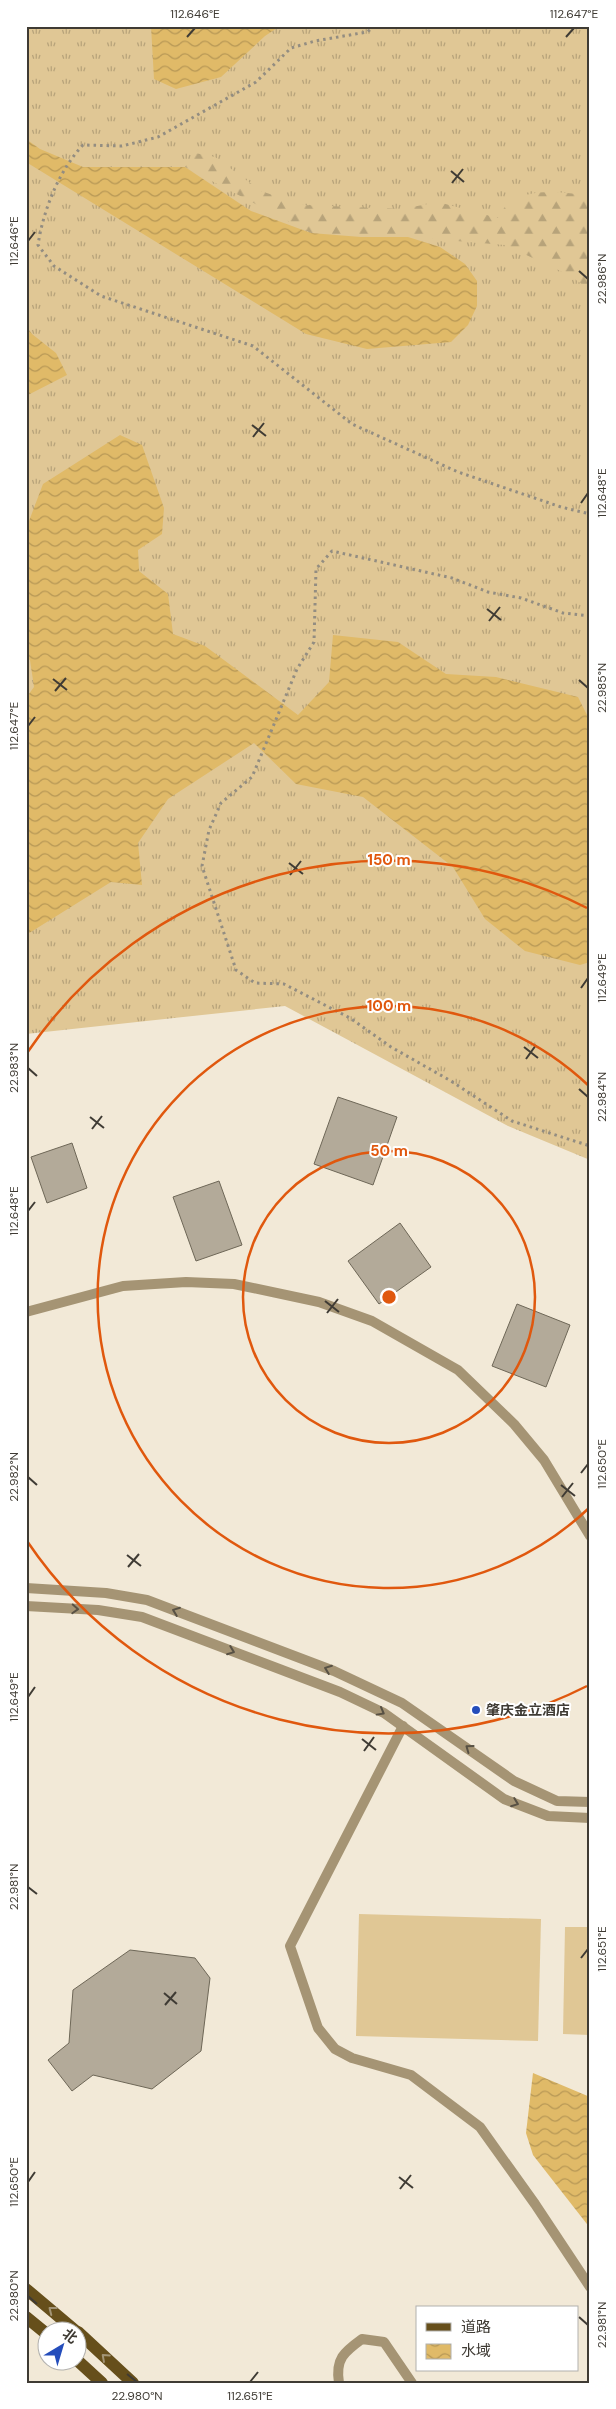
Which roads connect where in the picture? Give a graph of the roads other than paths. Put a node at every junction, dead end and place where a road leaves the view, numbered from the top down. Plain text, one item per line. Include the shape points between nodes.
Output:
1 (26, 1312) edge
2 (590, 1536) edge
3 (26, 1588) edge
4 (26, 1606) edge
5 (403, 1726) junction
6 (590, 1802) edge
7 (590, 1818) edge
8 (590, 2287) edge
9 (26, 2289) edge
10 (26, 2317) edge
11 (65, 2322) edge
12 (38, 2327) edge
13 (88, 2342) edge
14 (88, 2370) edge
15 (102, 2383) edge
16 (133, 2383) edge
17 (339, 2383) edge
18 (412, 2383) edge

1 - 2 street via 123,1286 186,1282 234,1284 319,1302 372,1321 458,1370 514,1424 544,1460
6 -> 3 street via 557,1801 514,1781 402,1703 290,1654 147,1600 106,1593
4 -> 5 street via 98,1610 142,1617 340,1692
5 -> 7 street via 504,1799 548,1816
5 - 8 street via 290,1946 318,2028 335,2049 352,2058 411,2075 480,2127
11 -> 9 main road
10 - 12 main road
16 -> 13 main road
14 - 15 main road
17 - 18 street via 337,2369 345,2351 362,2339 384,2342

